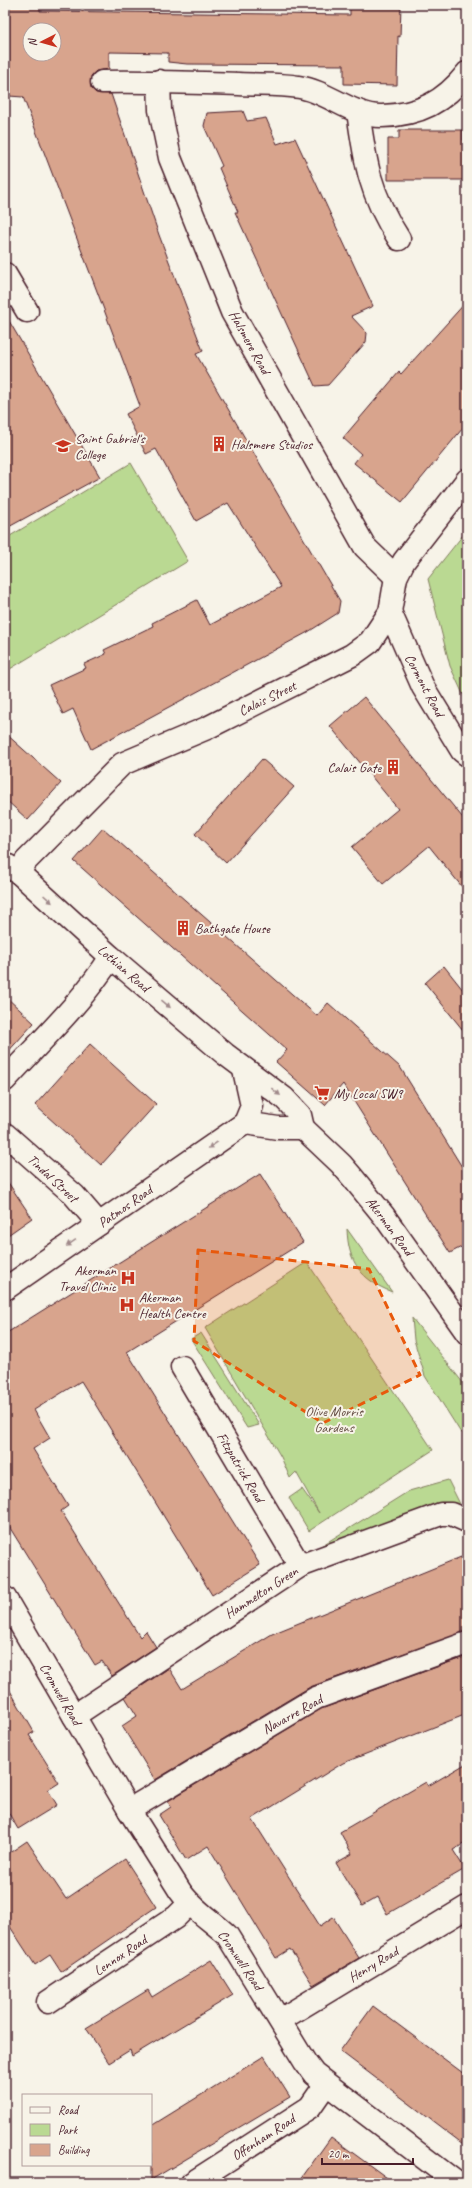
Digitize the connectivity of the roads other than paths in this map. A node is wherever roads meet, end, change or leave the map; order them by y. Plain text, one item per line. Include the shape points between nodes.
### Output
1 (467, 73) edge
2 (159, 81) junction
3 (102, 82) dead end
4 (358, 111) junction
5 (399, 239) dead end
6 (5, 274) edge
7 (27, 311) dead end
8 (467, 480) edge
9 (396, 577) junction
10 (390, 612) junction
11 (467, 755) edge
12 (12, 869) edge
13 (111, 957) junction
14 (244, 1070) junction
15 (5, 1080) edge
16 (245, 1123) junction
17 (303, 1128) junction
18 (5, 1134) edge
19 (98, 1224) junction
20 (5, 1289) edge
21 (467, 1333) edge
22 (182, 1367) dead end
23 (467, 1521) edge
24 (300, 1566) junction
25 (5, 1598) edge
26 (467, 1643) edge
27 (74, 1716) junction
28 (129, 1810) junction
29 (189, 1904) junction
30 (467, 1907) edge
31 (48, 2002) dead end
32 (280, 2020) junction
33 (326, 2084) junction
34 (192, 2183) edge
35 (457, 2183) edge

1 - 4 street via 454,90 434,104 403,114 380,116
2 - 3 street
2 - 4 street via 300,87
2 - 9 street, Halsmere Road via 160,110 170,158 232,312 365,547
4 - 5 street via 368,172 386,219
6 - 7 street
8 - 9 street, Calais Street via 404,561
9 - 10 street, Calais Street
10 - 11 street, Cormont Road via 423,687 462,751
10 - 12 street, Calais Street via 370,642 352,655 206,728 122,764 26,861
12 -> 13 street, Lothian Road
13 -> 14 street, Lothian Road
13 - 15 street via 65,1016
14 - 16 street via 252,1106
14 -> 17 street, Lothian Road via 258,1077 284,1098 300,1115
16 - 17 street via 278,1128
16 -> 19 street, Patmos Road
17 - 21 street, Akerman Road via 341,1164 384,1216
18 - 19 street, Tindal Street via 74,1195
19 -> 20 street, Patmos Road
22 - 24 street, Fitzpatrick Road
23 - 24 street, Hammelton Green via 451,1514 441,1514
24 - 27 street, Hammelton Green
25 - 27 street, Cromwell Road
26 - 28 street, Navarre Road via 316,1698
27 - 28 street, Cromwell Road
28 - 29 street, Cromwell Road
29 - 31 street, Lennox Road via 176,1917
29 - 32 street, Cromwell Road via 227,1935
30 - 32 street, Henry Road
32 - 33 street, Cromwell Road via 305,2062
33 - 34 street, Offenham Road via 310,2107
33 - 35 street, Cromwell Road

